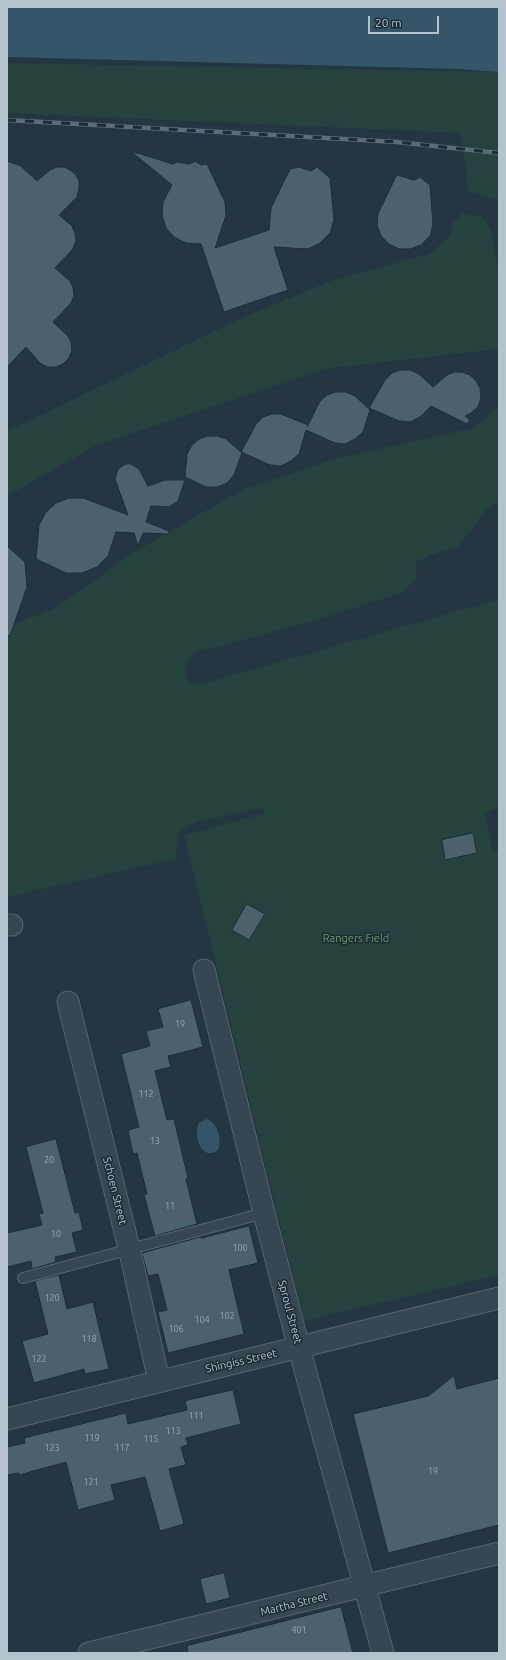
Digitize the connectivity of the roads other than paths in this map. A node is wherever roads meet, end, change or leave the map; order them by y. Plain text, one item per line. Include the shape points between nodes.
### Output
1 (204, 970) dead end
2 (68, 1002) dead end
3 (264, 1213) junction
4 (129, 1248) junction
5 (23, 1278) dead end
6 (499, 1298) edge
7 (299, 1348) junction
8 (159, 1381) junction
9 (7, 1419) edge
10 (499, 1553) edge
11 (365, 1587) junction
12 (89, 1653) edge
13 (383, 1653) edge

1 - 3 street, Sproul Street
2 - 4 street, Schoen Street
3 - 4 lane
3 - 7 street, Sproul Street
4 - 5 lane
4 - 8 street, Schoen Street
6 - 7 street, Shingiss Street
7 - 8 street, Shingiss Street
7 - 11 street, Sproul Street
8 - 9 street, Shingiss Street
10 - 11 street, Martha Street
11 - 12 street, Martha Street
11 - 13 street, Sproul Street

